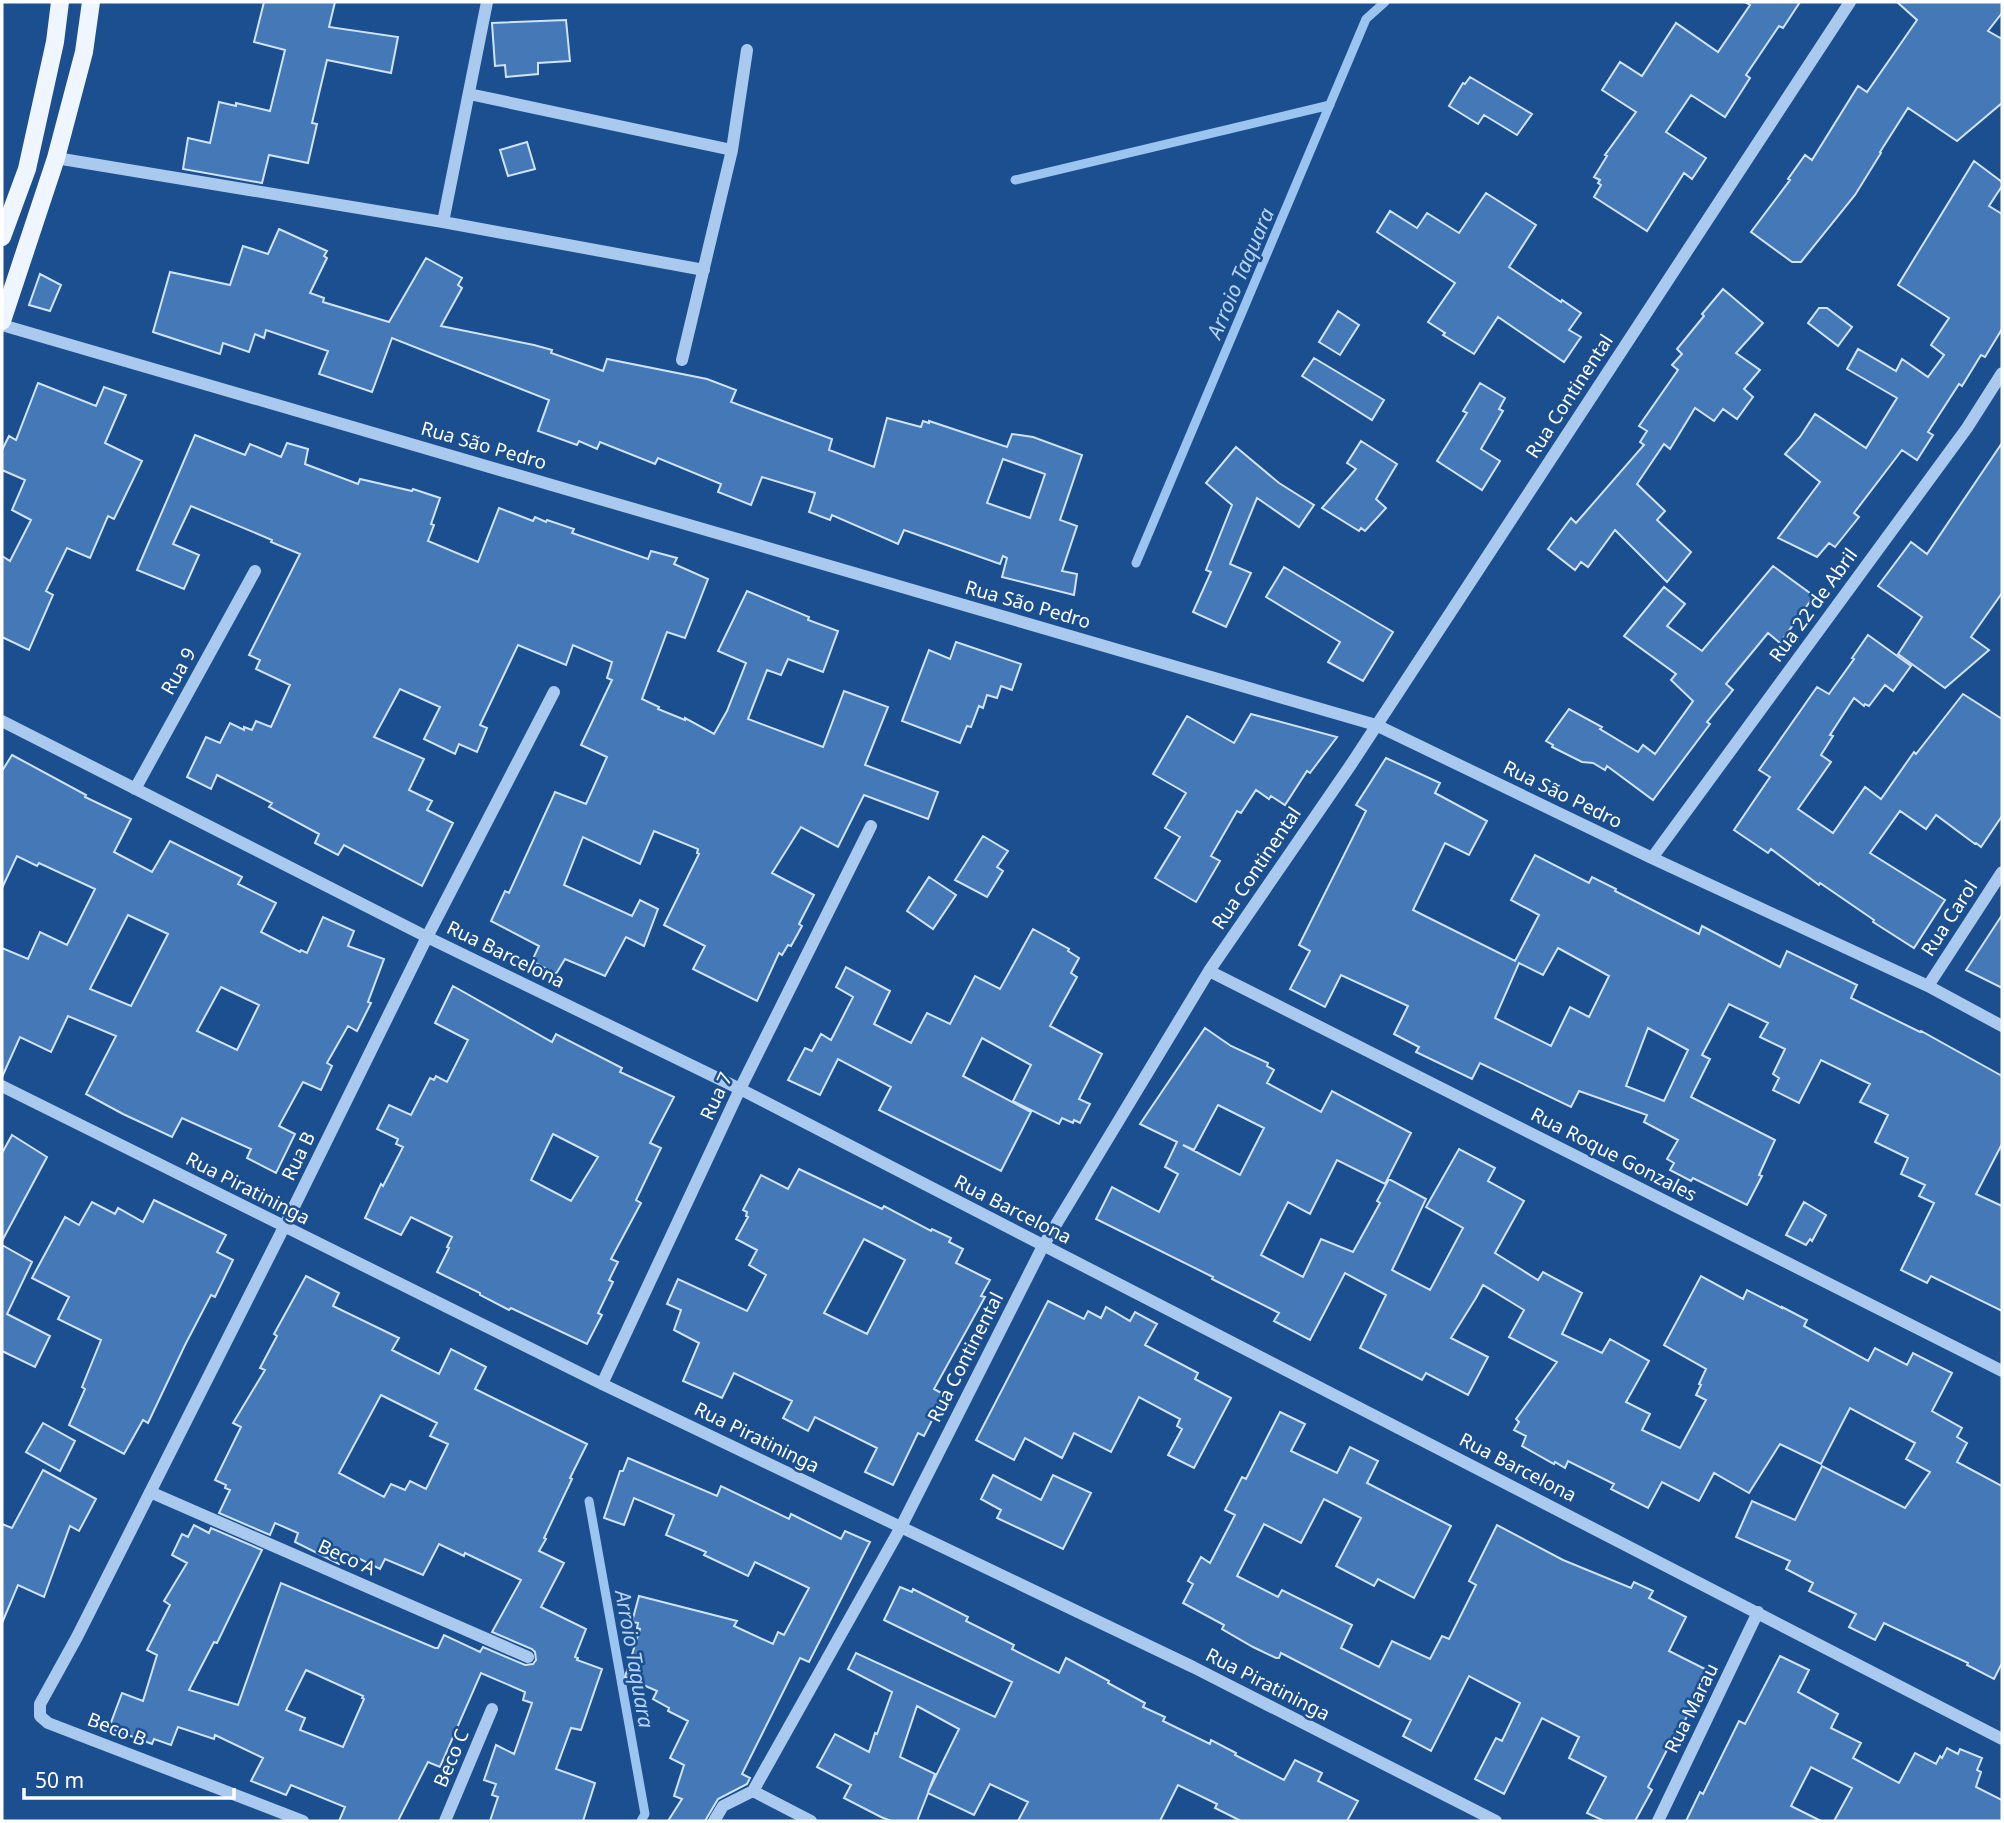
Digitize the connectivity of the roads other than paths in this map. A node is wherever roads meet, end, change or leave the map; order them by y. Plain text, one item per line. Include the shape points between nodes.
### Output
1 (60, 2) edge
2 (91, 2) edge
3 (487, 2) edge
4 (1850, 2) edge
5 (747, 50) dead end
6 (469, 94) junction
7 (732, 150) junction
8 (55, 158) junction
9 (443, 222) junction
10 (2, 237) edge
11 (704, 270) junction
12 (2, 323) edge
13 (682, 360) dead end
14 (2002, 373) edge
15 (255, 571) dead end
16 (554, 692) dead end
17 (2, 721) edge
18 (1376, 726) junction
19 (135, 789) junction
20 (872, 827) dead end
21 (1652, 858) junction
22 (2002, 872) edge
23 (427, 937) junction
24 (1209, 971) junction
25 (1928, 986) junction
26 (2002, 1027) edge
27 (2, 1086) edge
28 (740, 1089) junction
29 (284, 1227) junction
30 (1043, 1246) junction
31 (2002, 1371) edge
32 (602, 1384) junction
33 (150, 1493) junction
34 (901, 1527) junction
35 (1758, 1612) junction
36 (77, 1637) joint
37 (528, 1657) dead end
38 (492, 1709) dead end
39 (2002, 1739) edge
40 (753, 1791) junction
41 (303, 1821) edge
42 (445, 1821) edge
43 (715, 1821) edge
44 (811, 1821) edge
45 (1496, 1821) edge
46 (1658, 1821) edge

1 - 10 main road via 27,169
2 - 8 main road via 85,52
3 - 6 street
4 - 18 street, Rua Continental
5 - 7 street
6 - 7 street
6 - 9 street
7 - 11 street
8 - 9 street
8 - 12 main road
9 - 11 street
11 - 13 street
12 - 18 street, Rua São Pedro
14 - 21 street, Rua 22 de Abril via 1967,428
15 - 19 street, Rua 9
16 - 23 street, Rua B
17 - 19 street, Rua Barcelona
18 - 21 street, Rua São Pedro
18 - 24 street, Rua Continental
19 - 23 street, Rua Barcelona
20 - 28 street, Rua 7
21 - 25 street, Rua São Pedro
22 - 25 street, Rua Carol
23 - 28 street, Rua Barcelona
23 - 29 street, Rua B
24 - 30 street, Rua Continental
24 - 31 street, Rua Roque Gonzales
25 - 26 street, Rua São Pedro
27 - 29 street, Rua Piratininga
28 - 30 street, Rua Barcelona
28 - 32 street, Rua 7
29 - 32 street, Rua Piratininga
29 - 33 street, Rua B
30 - 34 street, Rua Continental
30 - 35 street, Rua Barcelona
32 - 34 street, Rua Piratininga
33 - 36 street, Rua B
33 - 37 street, Beco A
34 - 40 street, Rua Continental
34 - 45 street, Rua Piratininga via 1193,1667
35 - 39 street, Rua Barcelona
35 - 46 street, Rua Marau
36 - 41 street, Beco B via 40,1704 40,1716 48,1723
38 - 42 street, Beco C
40 - 43 street via 723,1806
40 - 44 street

